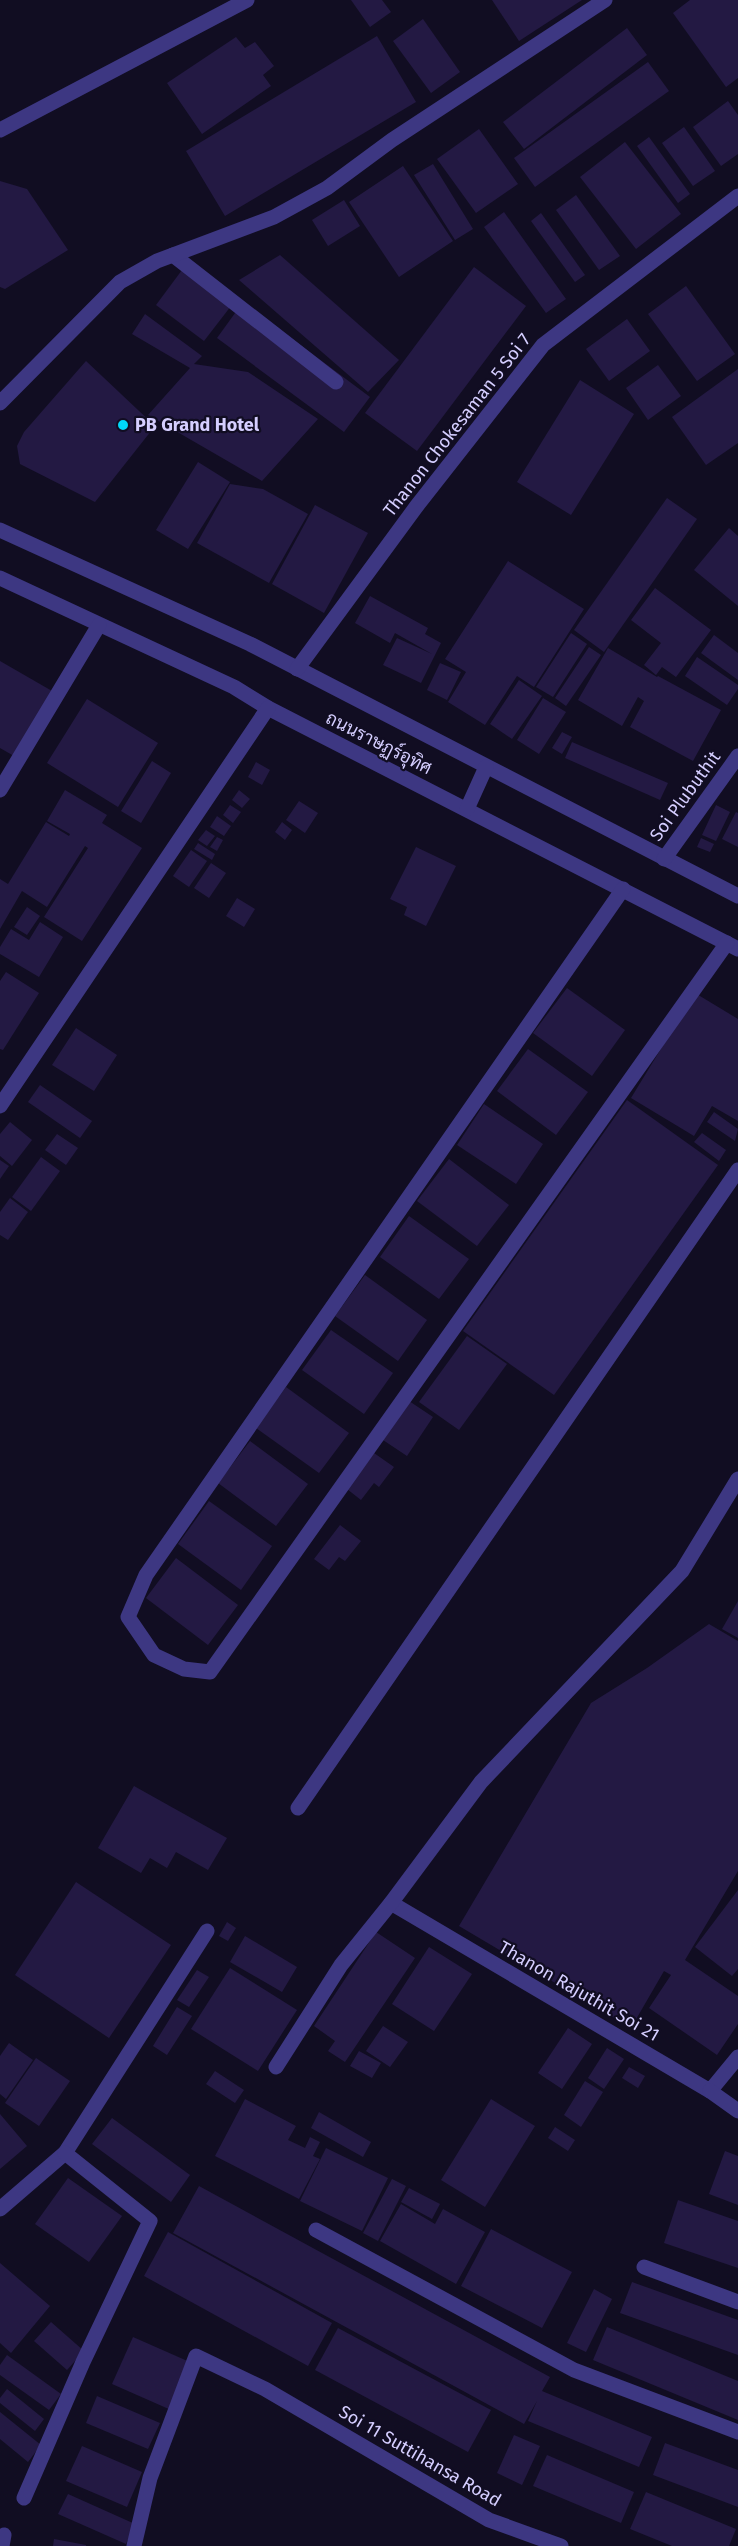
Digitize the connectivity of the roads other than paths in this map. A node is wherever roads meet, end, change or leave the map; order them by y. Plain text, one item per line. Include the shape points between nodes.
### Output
1 (247, 0) edge
2 (605, 0) edge
3 (0, 130) edge
4 (738, 196) edge
5 (173, 255) junction
6 (336, 382) dead end
7 (0, 403) edge
8 (0, 530) edge
9 (0, 578) edge
10 (99, 625) junction
11 (297, 669) junction
12 (268, 708) junction
13 (738, 756) edge
14 (486, 767) junction
15 (0, 790) edge
16 (467, 809) junction
17 (664, 859) junction
18 (623, 889) junction
19 (738, 896) edge
20 (732, 946) edge
21 (0, 1106) edge
22 (738, 1170) edge
23 (738, 1479) edge
24 (298, 1808) dead end
25 (391, 1903) junction
26 (207, 1931) dead end
27 (738, 2057) edge
28 (276, 2067) dead end
29 (710, 2091) junction
30 (738, 2111) edge
31 (64, 2153) junction
32 (0, 2208) edge
33 (316, 2230) dead end
34 (644, 2267) dead end
35 (738, 2302) edge
36 (738, 2432) edge
37 (24, 2498) dead end
38 (134, 2546) edge
39 (561, 2546) edge

1 - 3 street
2 - 5 street via 392,140 327,188 274,217
4 - 11 street, Thanon Chokesaman 5 Soi 7 via 543,345 416,507
5 - 6 street
5 - 7 street via 120,282
8 - 11 street, ถนนราษฏร์อุทิศ
9 - 10 street, ถนนราษฏร์อุทิศ
10 - 12 street, ถนนราษฏร์อุทิศ via 234,687
10 - 15 street
11 - 14 street, ถนนราษฏร์อุทิศ
12 - 16 street, ถนนราษฏร์อุทิศ
12 - 21 street
13 - 17 street, Soi Plubuthit
14 - 16 street
14 - 17 street, ถนนราษฏร์อุทิศ
16 - 18 street, ถนนราษฏร์อุทิศ
17 - 19 street, ถนนราษฏร์อุทิศ
18 - 20 street, ถนนราษฏร์อุทิศ
18 - 20 street via 146,1575 128,1617 154,1655 184,1669 210,1672
22 - 24 street
23 - 25 street via 682,1571 481,1782
25 - 28 street via 341,1965
25 - 29 street, Thanon Rajuthit Soi 21
26 - 31 street
27 - 29 street
29 - 30 street, Thanon Rajuthit Soi 21
31 - 32 street
31 - 37 street via 150,2221
33 - 36 street via 574,2370
34 - 35 street
38 - 39 street, Soi 11 Suttihansa Road via 150,2478 196,2356 266,2389 489,2520

